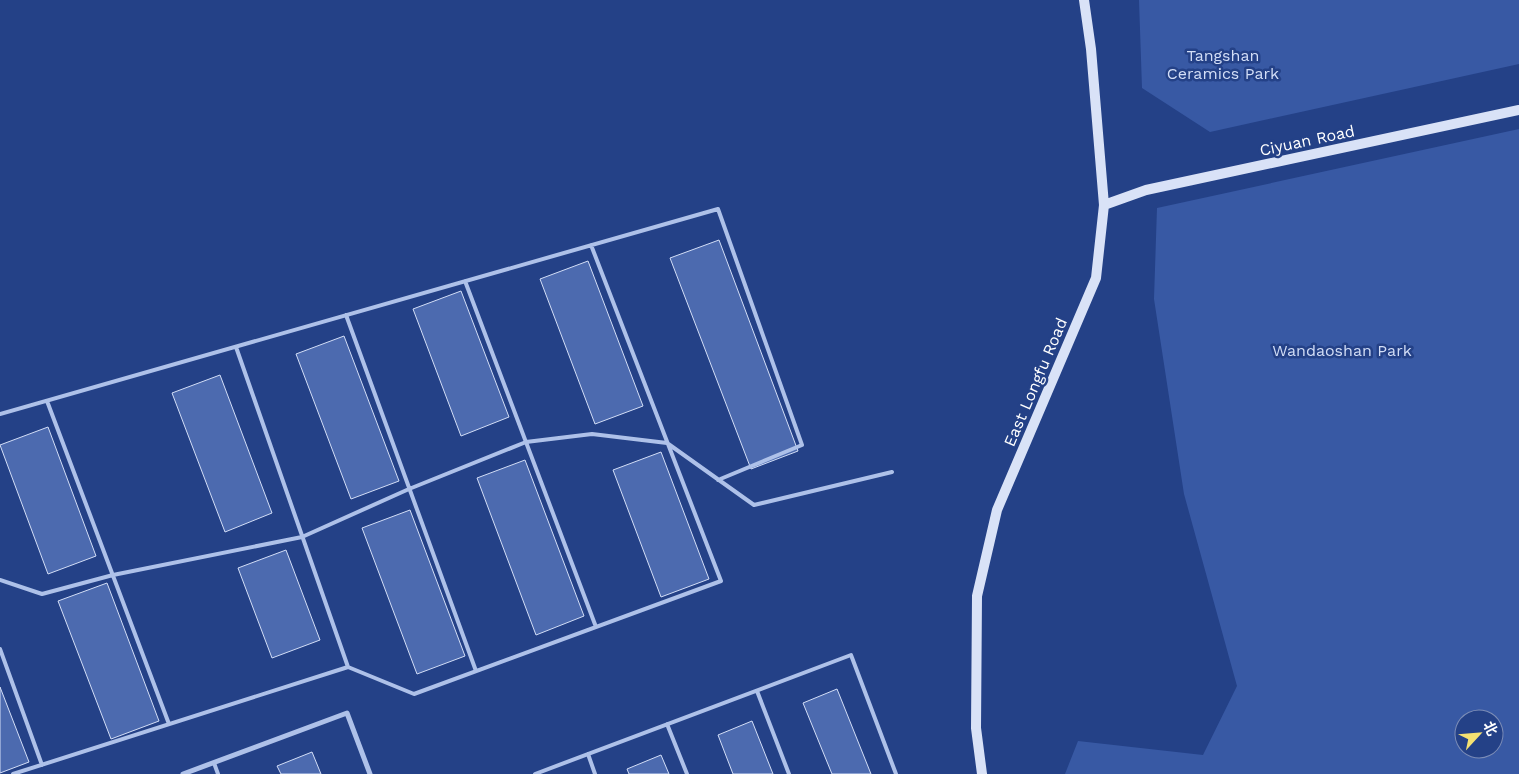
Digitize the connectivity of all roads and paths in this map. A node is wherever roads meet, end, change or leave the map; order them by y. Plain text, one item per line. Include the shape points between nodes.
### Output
1 (1084, 0) edge
2 (1519, 110) edge
3 (1104, 205) junction
4 (591, 245) junction
5 (465, 281) junction
6 (346, 315) junction
7 (236, 347) junction
8 (47, 401) junction
9 (0, 414) edge
10 (526, 442) junction
11 (668, 443) junction
12 (892, 472) dead end
13 (718, 480) junction
14 (409, 489) junction
15 (302, 537) junction
16 (113, 575) junction
17 (0, 580) edge
18 (596, 627) junction
19 (0, 648) edge
20 (348, 667) junction
21 (476, 672) junction
22 (757, 690) junction
23 (169, 724) junction
24 (667, 724) junction
25 (588, 754) junction
26 (214, 762) junction
27 (42, 764) junction
28 (13, 774) edge
29 (183, 774) edge
30 (218, 774) edge
31 (370, 774) edge
32 (535, 774) edge
33 (595, 774) edge
34 (687, 774) edge
35 (789, 774) edge
36 (896, 774) edge
37 (982, 774) edge

1 - 3 main road, East Longfu Road
2 - 3 main road, Ciyuan Road via 1146,190
3 - 37 main road, East Longfu Road via 1096,278 997,510 977,596 976,728
4 - 5 lane
4 - 11 lane
4 - 13 lane via 718,208 802,445
5 - 6 lane
5 - 10 lane
6 - 7 lane
6 - 14 lane
7 - 8 lane
7 - 15 lane
8 - 9 lane
8 - 16 lane
10 - 11 lane via 592,434
10 - 14 lane
10 - 18 lane
11 - 13 lane
11 - 18 lane via 721,581
12 - 13 lane via 754,505
14 - 15 lane
14 - 21 lane
15 - 16 lane
15 - 20 lane
16 - 17 lane via 42,594
16 - 23 lane
18 - 21 lane
19 - 27 lane
20 - 21 lane via 414,694
20 - 23 lane
22 - 24 lane
22 - 35 lane
22 - 36 lane via 851,655
23 - 27 lane
24 - 25 lane
24 - 34 lane
25 - 32 lane
25 - 33 lane
26 - 29 street
26 - 30 lane
26 - 31 street via 347,713
27 - 28 lane

